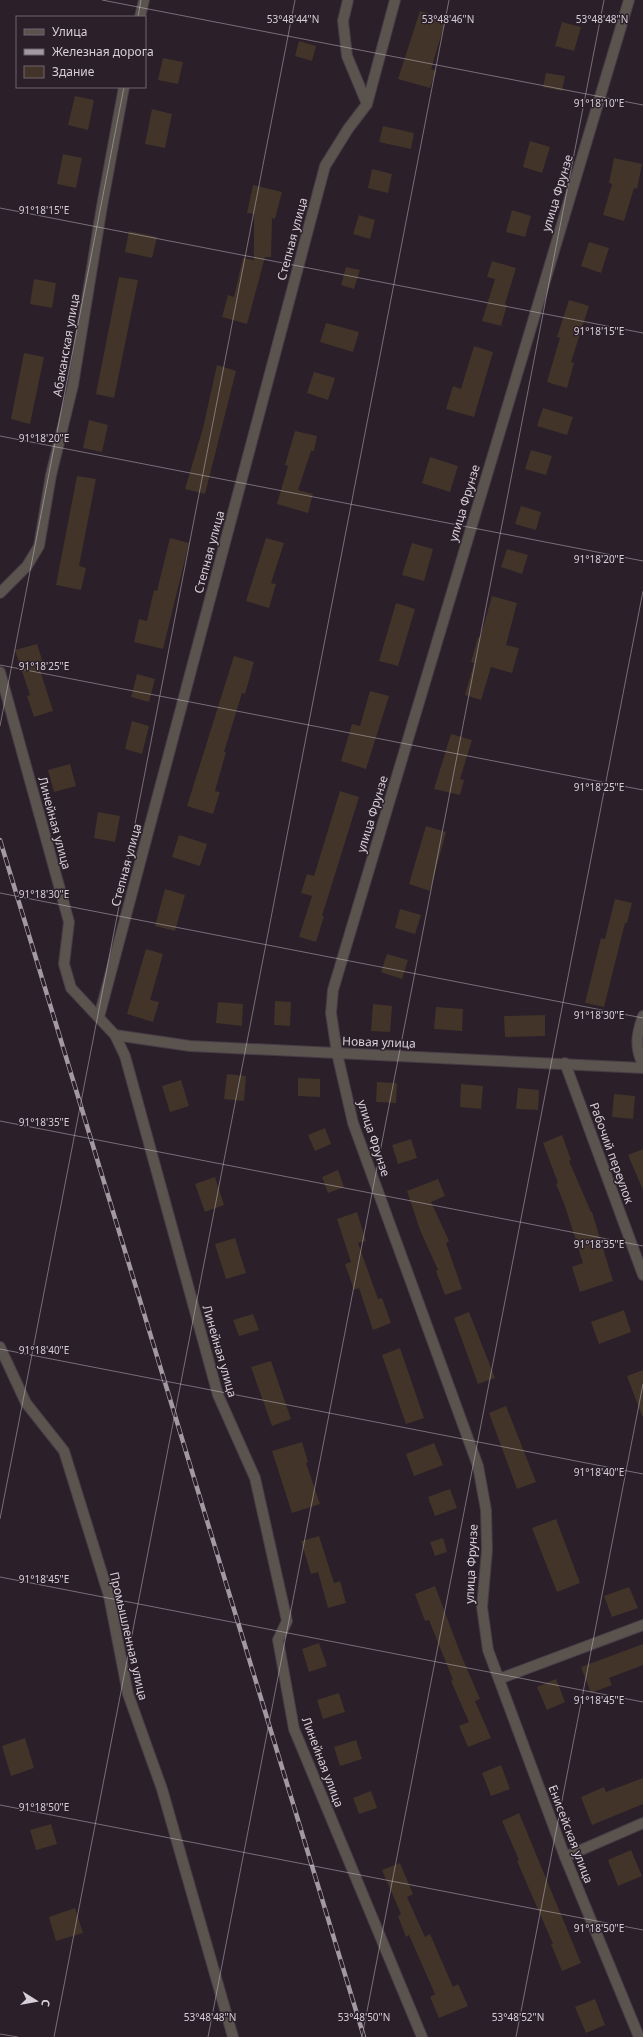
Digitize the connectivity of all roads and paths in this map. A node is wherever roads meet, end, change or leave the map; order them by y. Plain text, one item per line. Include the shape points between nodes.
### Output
1 (144, 0) edge
2 (348, 0) edge
3 (395, 0) edge
4 (629, 0) edge
5 (140, 16) edge
6 (124, 88) edge
7 (367, 104) junction
8 (0, 593) edge
9 (0, 672) edge
10 (643, 1016) edge
11 (99, 1017) junction
12 (115, 1035) junction
13 (337, 1054) junction
14 (565, 1063) junction
15 (643, 1064) edge
16 (643, 1068) edge
17 (643, 1275) edge
18 (0, 1347) edge
19 (643, 1625) edge
20 (485, 1637) joint
21 (499, 1679) junction
22 (643, 1823) edge
23 (565, 1857) junction
24 (233, 2037) edge
25 (422, 2037) edge
26 (640, 2037) edge

1 - 5 street
2 - 7 street via 343,21 347,56
3 - 7 street, Степная улица
4 - 13 street, улица Фрунзе via 333,990 331,1013
6 - 8 street, Абаканская улица via 73,385 51,476 39,546 27,566
7 - 11 street, Степная улица via 325,166
9 - 11 street, Линейная улица via 69,922 64,964 71,988
10 - 15 street via 636,1036 638,1055
11 - 12 street, Линейная улица
12 - 13 street, Новая улица via 190,1046
12 - 25 street, Линейная улица via 125,1056 218,1396 255,1478 287,1621 278,1640 294,1729
13 - 14 street, Новая улица
13 - 20 street, улица Фрунзе via 353,1123 478,1466 486,1510 487,1550 482,1608
14 - 16 street, Новая улица
14 - 17 street, Рабочий переулок
18 - 24 street, Промышленная улица via 26,1403 64,1451 109,1596 128,1694 162,1788
19 - 21 street
20 - 21 street, Енисейская улица
21 - 23 street, Енисейская улица
22 - 23 street
23 - 26 street, Енисейская улица

